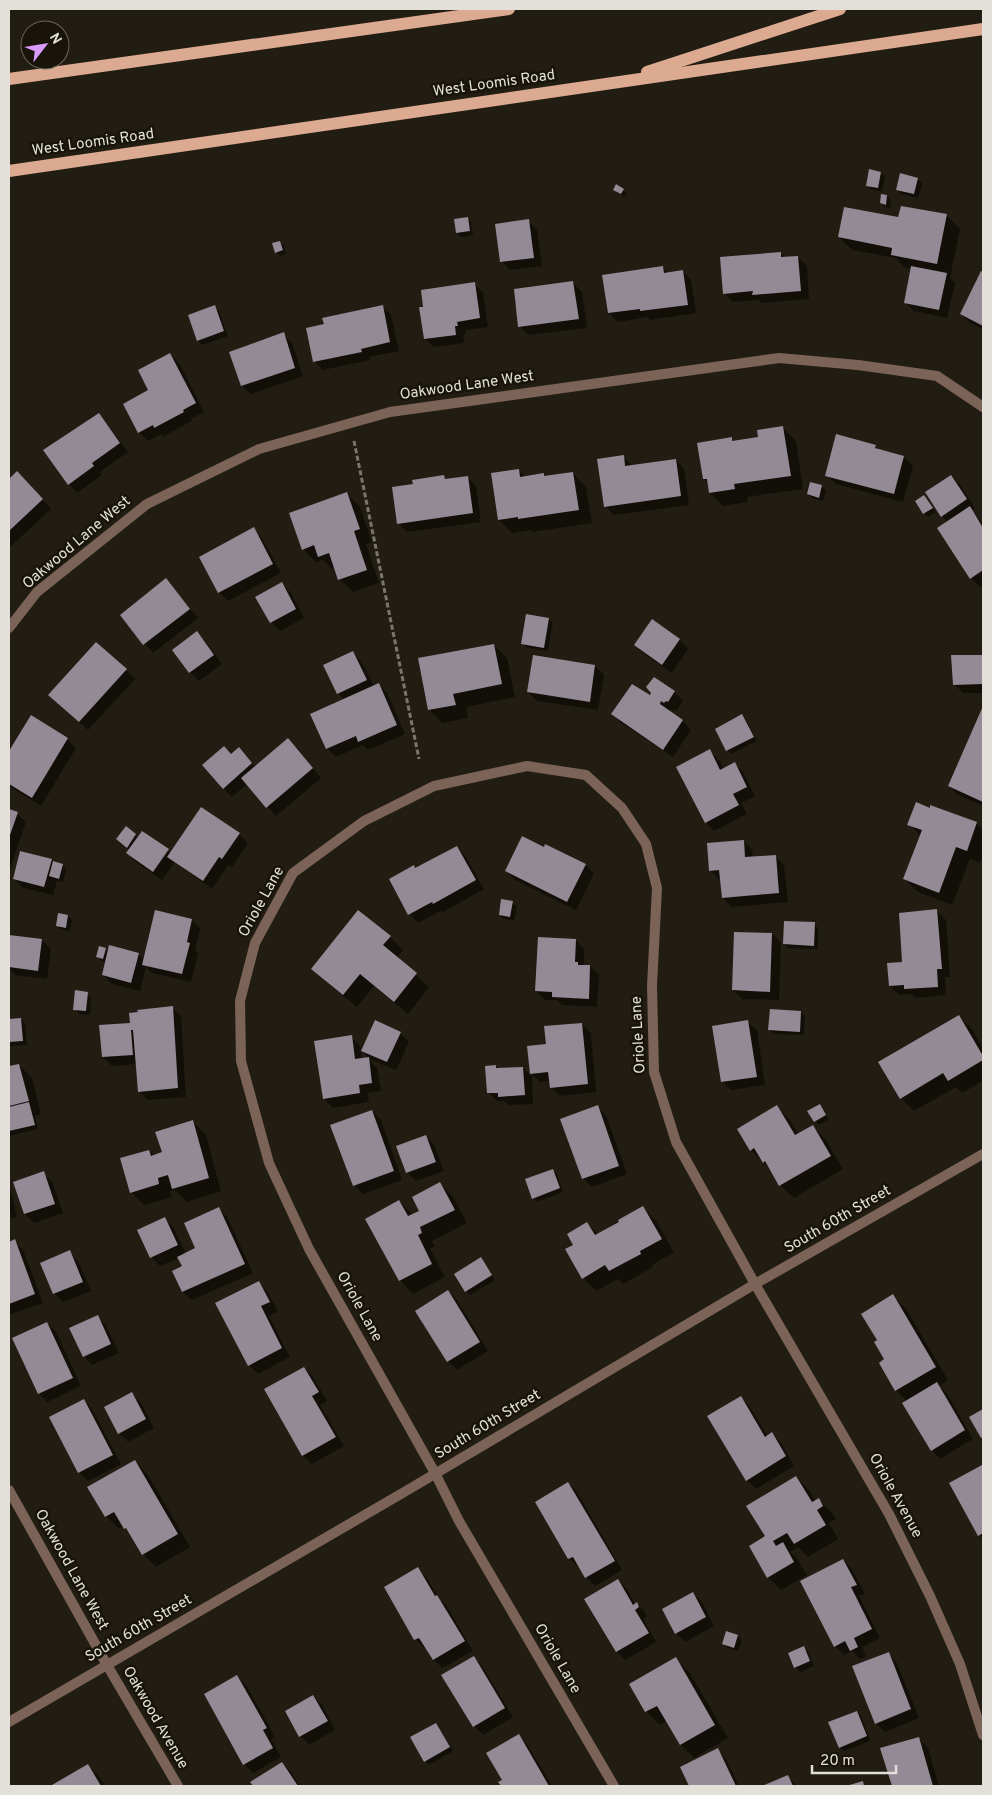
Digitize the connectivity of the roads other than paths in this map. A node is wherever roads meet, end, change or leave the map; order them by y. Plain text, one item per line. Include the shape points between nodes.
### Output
1 (509, 9) edge
2 (840, 9) edge
3 (983, 29) edge
4 (9, 79) edge
5 (613, 83) junction
6 (9, 171) edge
7 (983, 407) edge
8 (9, 628) edge
9 (983, 1154) edge
10 (754, 1284) junction
11 (435, 1473) junction
12 (9, 1490) edge
13 (107, 1665) junction
14 (9, 1722) edge
15 (983, 1735) edge
16 (178, 1786) edge
17 (614, 1786) edge

1 - 4 main road
2 - 5 main road
3 - 5 main road, West Loomis Road
5 - 6 main road, West Loomis Road
7 - 8 street, Oakwood Lane West via 937,376 779,358 390,412 259,449 147,504 37,592
9 - 10 street, South 60th Street
10 - 11 street, South 60th Street
10 - 11 street, Oriole Lane via 676,1142 654,1072 652,986 657,888 646,844 622,808 586,775 527,766 434,786 364,821 293,873 255,942 240,1001 241,1061 269,1164 309,1249
10 - 15 street, Oriole Avenue via 893,1522 960,1664
11 - 13 street, South 60th Street
11 - 17 street, Oriole Lane via 459,1521
12 - 13 street, Oakwood Lane West
13 - 14 street, South 60th Street
13 - 16 street, Oakwood Avenue

